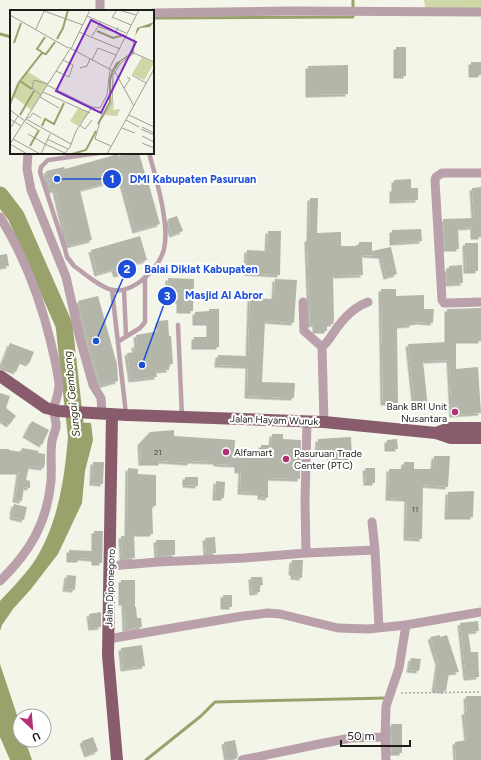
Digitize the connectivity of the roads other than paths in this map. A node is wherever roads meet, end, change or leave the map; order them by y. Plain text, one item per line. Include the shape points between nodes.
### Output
1 (481, 12) edge
2 (154, 13) edge
3 (28, 154) edge
4 (92, 154) edge
5 (149, 154) edge
6 (481, 173) edge
7 (0, 217) edge
8 (145, 277) junction
9 (112, 290) junction
10 (124, 290) junction
11 (303, 302) dead end
12 (368, 302) dead end
13 (481, 302) edge
14 (178, 325) dead end
15 (126, 336) junction
16 (119, 340) junction
17 (322, 347) junction
18 (0, 376) edge
19 (56, 411) junction
20 (104, 414) junction
21 (127, 415) junction
22 (182, 417) junction
23 (307, 421) junction
24 (324, 422) junction
25 (481, 428) edge
26 (436, 433) junction
27 (481, 438) edge
28 (372, 522) dead end
29 (375, 550) junction
30 (306, 553) junction
31 (110, 566) junction
32 (0, 581) edge
33 (481, 612) edge
34 (406, 625) junction
35 (379, 628) junction
36 (108, 639) junction
37 (385, 737) junction
38 (117, 760) edge
39 (242, 760) edge
40 (386, 760) edge

1 - 2 street via 291,10
3 - 20 street via 27,169 31,190 66,277 80,340 94,387 101,398
4 - 9 lane via 48,160 40,172 70,263
5 - 8 lane via 163,207 165,242 164,250 156,264
6 - 13 street via 442,173 435,180 442,300 444,303
7 - 19 street via 14,239 43,309 59,386
8 - 10 lane
8 - 15 lane via 145,322
9 - 10 lane
9 - 16 lane
10 - 15 lane
11 - 17 street via 304,331
12 - 17 street via 352,311
14 - 22 lane
15 - 16 lane
16 - 21 lane
17 - 24 street
18 - 19 main road
19 - 20 main road, Jalan Hayam Wuruk
19 - 32 street via 48,505 29,547
20 - 21 main road, Jalan Hayam Wuruk
20 - 31 main road, Jalan Diponegoro
21 - 22 main road, Jalan Hayam Wuruk
22 - 23 main road, Jalan Hayam Wuruk
23 - 24 main road, Jalan Hayam Wuruk
23 - 30 street
24 - 26 main road, Jalan Hayam Wuruk
25 - 26 main road, Jalan Hayam Wuruk via 450,428
26 - 27 main road, Jalan Hayam Wuruk via 451,438
28 - 29 street
29 - 30 street
29 - 35 street
30 - 31 street
31 - 36 main road, Jalan Diponegoro
33 - 34 street
34 - 35 street
34 - 37 street via 399,668 386,706
35 - 36 street via 338,628 268,613
36 - 38 main road, Jalan Diponegoro
37 - 39 street via 351,738
37 - 40 street

